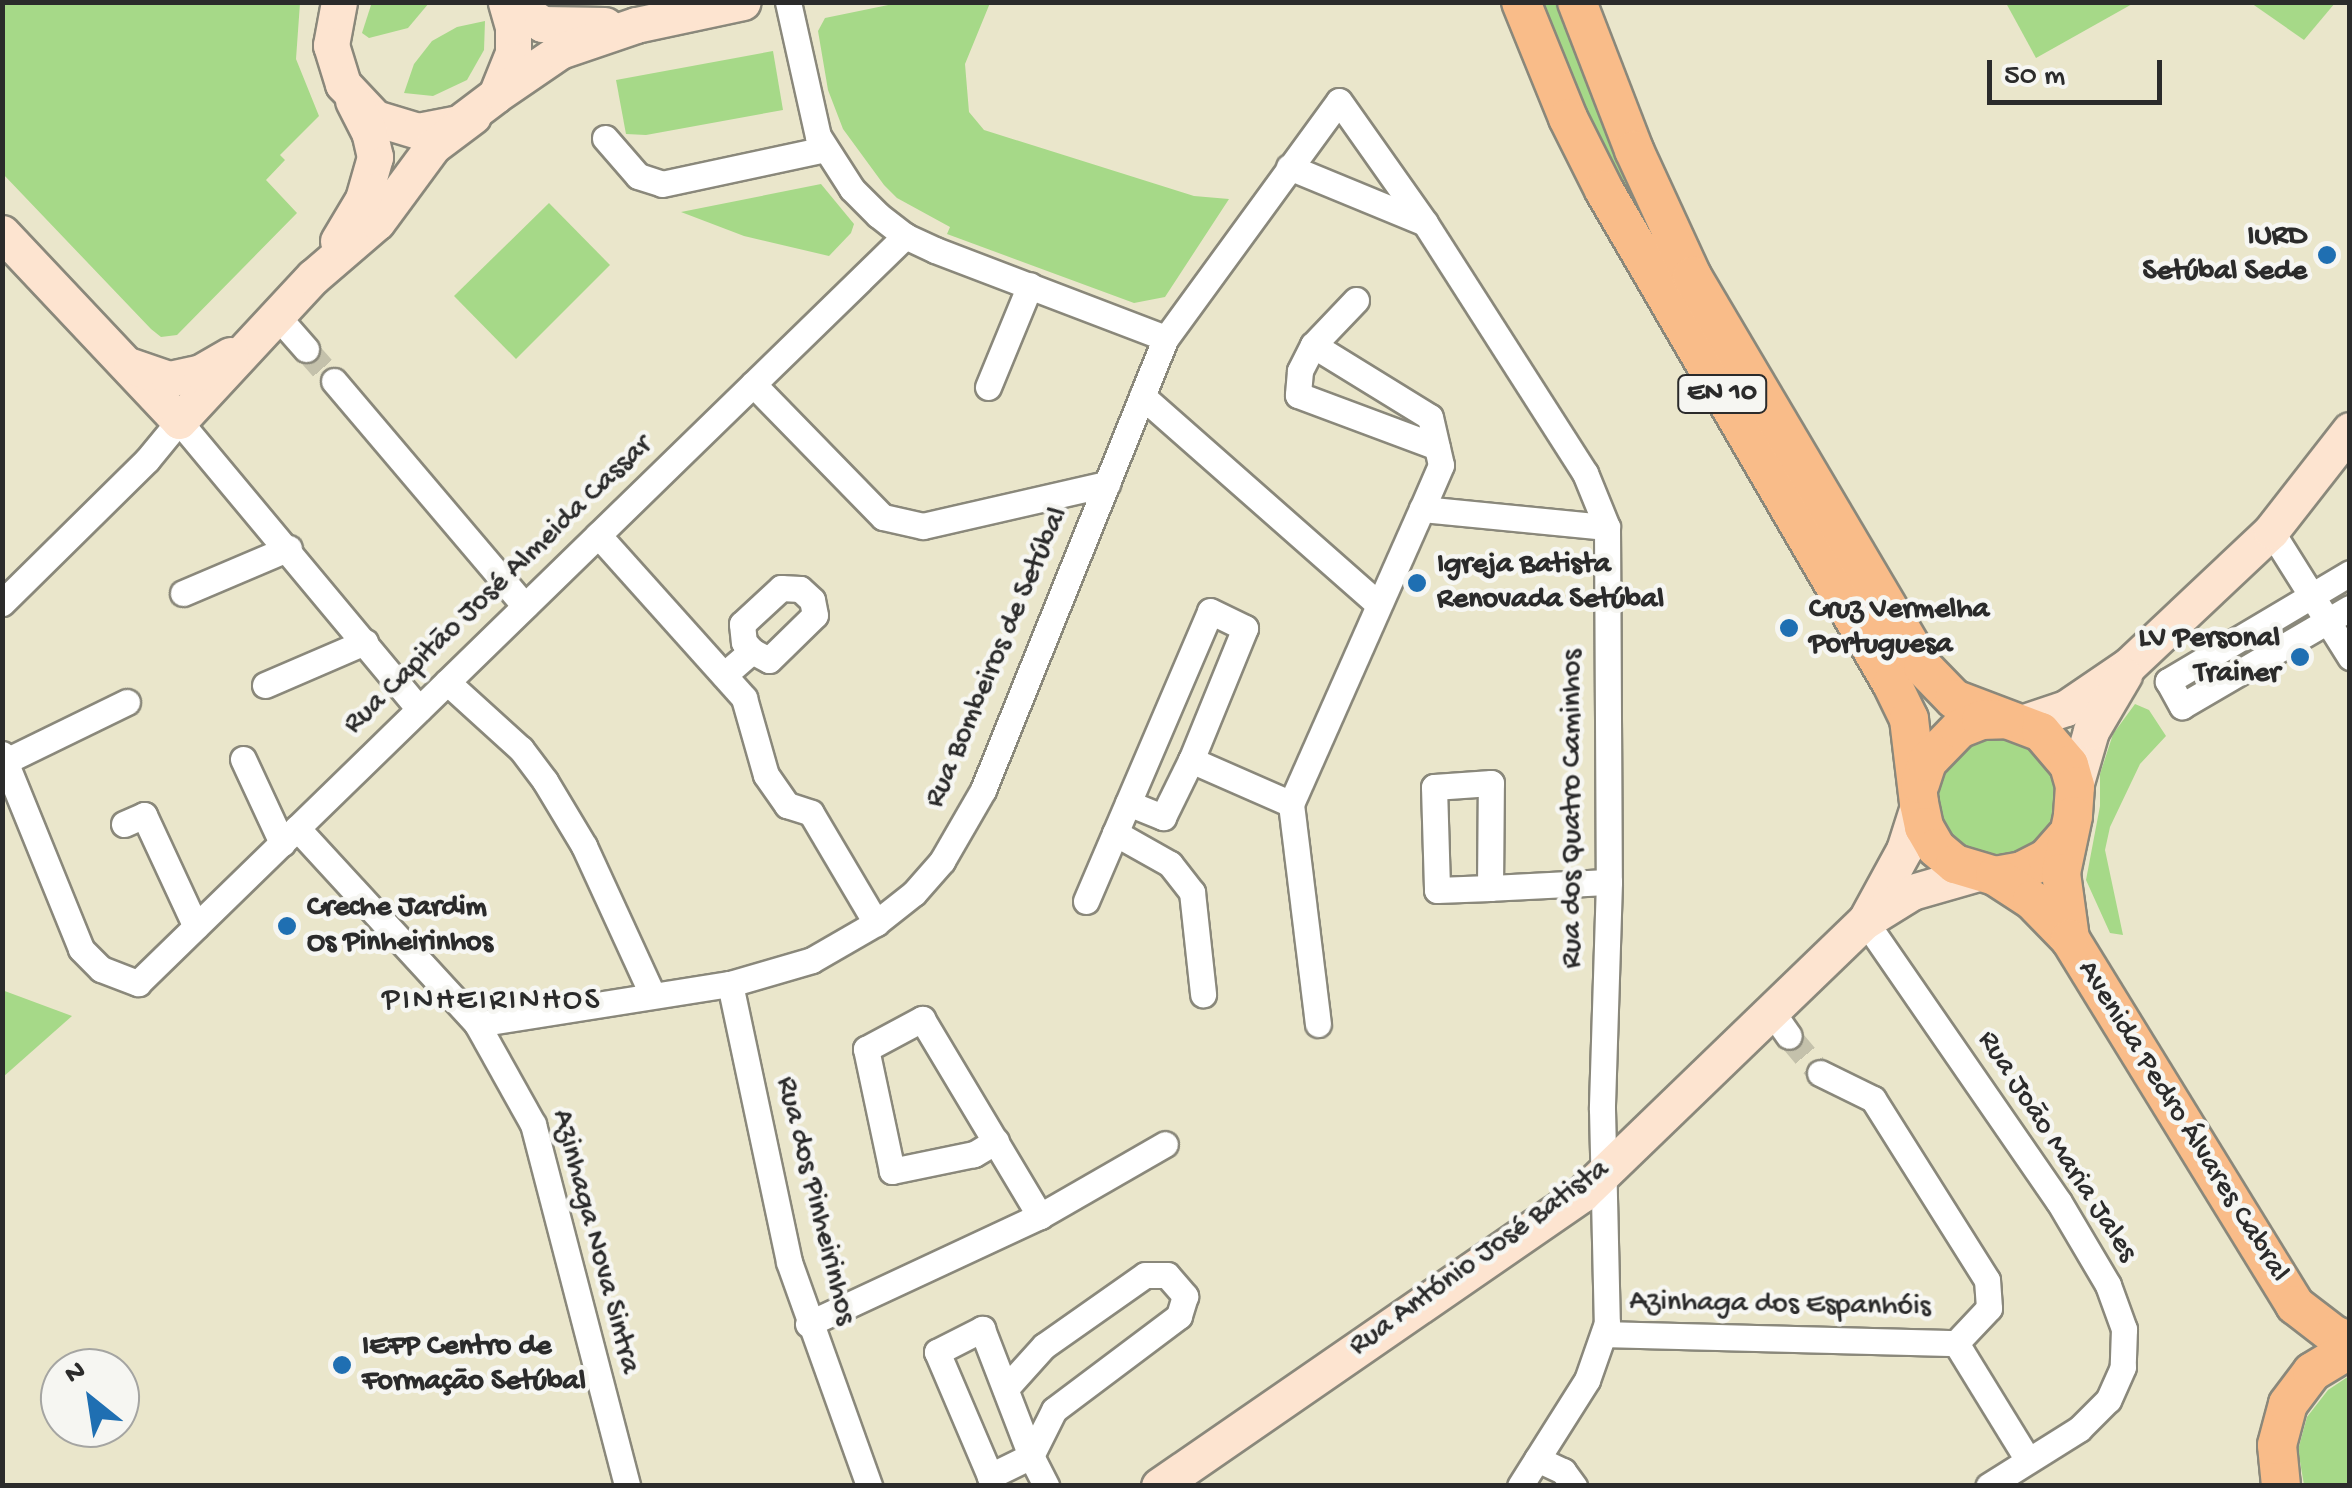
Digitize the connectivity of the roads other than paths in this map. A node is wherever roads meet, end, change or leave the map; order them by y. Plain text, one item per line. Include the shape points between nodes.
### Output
1 (340, 2) edge
2 (508, 2) edge
3 (744, 2) edge
4 (788, 2) edge
5 (1521, 2) edge
6 (1577, 2) edge
7 (636, 24) junction
8 (347, 92) junction
9 (1340, 101) joint
10 (479, 111) junction
11 (605, 138) dead end
12 (825, 149) junction
13 (1289, 167) junction
14 (1425, 223) junction
15 (2, 233) edge
16 (905, 236) junction
17 (313, 278) junction
18 (1030, 286) junction
19 (1356, 300) dead end
20 (277, 316) junction
21 (1166, 338) junction
22 (1313, 345) junction
23 (247, 346) junction
24 (306, 348) tunnel mouth
25 (130, 366) junction
26 (334, 381) tunnel mouth
27 (753, 384) junction
28 (988, 387) dead end
29 (1142, 396) junction
30 (178, 421) junction
31 (2350, 430) edge
32 (1437, 447) junction
33 (1107, 484) junction
34 (1422, 509) junction
35 (1607, 527) junction
36 (2271, 530) junction
37 (598, 536) junction
38 (289, 548) junction
39 (2350, 573) edge
40 (183, 593) dead end
41 (2313, 595) junction
42 (2, 603) edge
43 (1377, 604) junction
44 (525, 606) junction
45 (2339, 615) edge
46 (365, 642) junction
47 (752, 651) dead end
48 (2350, 657) edge
49 (2129, 665) junction
50 (724, 675) junction
51 (448, 682) junction
52 (265, 686) dead end
53 (127, 702) dead end
54 (420, 709) junction
55 (2013, 721) junction
56 (243, 759) dead end
57 (3, 760) edge
58 (1191, 760) junction
59 (2075, 786) junction
60 (1919, 794) junction
61 (1128, 803) junction
62 (1290, 804) junction
63 (124, 824) dead end
64 (1115, 833) junction
65 (289, 836) junction
66 (2065, 837) junction
67 (1986, 874) junction
68 (1609, 882) junction
69 (1490, 888) junction
70 (1086, 901) dead end
71 (1865, 921) junction
72 (876, 923) junction
73 (196, 927) junction
74 (2070, 939) junction
75 (730, 984) junction
76 (652, 994) junction
77 (1203, 994) dead end
78 (477, 1024) junction
79 (1318, 1024) dead end
80 (1820, 1073) tunnel mouth
81 (996, 1141) junction
82 (1165, 1144) dead end
83 (1603, 1175) junction
84 (1040, 1216) junction
85 (2294, 1305) junction
86 (808, 1324) junction
87 (1604, 1334) junction
88 (2350, 1341) edge
89 (1956, 1342) junction
90 (2350, 1349) edge
91 (2299, 1386) junction
92 (1006, 1388) junction
93 (1030, 1456) junction
94 (1537, 1459) junction
95 (2028, 1460) junction
96 (627, 1486) edge
97 (869, 1486) edge
98 (1046, 1486) edge
99 (1159, 1486) edge
100 (1520, 1486) edge
101 (1574, 1486) edge
102 (1988, 1486) edge
103 (2281, 1486) edge

1 - 8 street via 331,45
2 - 7 street via 550,26
2 - 10 street via 513,53 504,81
3 - 7 street
4 - 12 street via 806,100
5 - 60 main road, Avenida Pedro Álvares Cabral / EN 10 via 1604,190 1892,684 1909,719
6 - 55 main road, EN 10 via 1660,209 1745,370 1923,667 1954,699
7 - 10 street via 548,57
8 - 10 street via 376,118 405,130 436,130
8 - 17 street via 374,157 363,199
9 - 13 street, Rua Bombeiros de Setúbal
9 - 14 street, Rua dos Quatro Caminhos
10 - 17 street via 433,146 377,222
11 - 12 street via 638,176 662,184
12 - 16 street via 864,201
13 - 14 street
13 - 21 street, Rua Bombeiros de Setúbal
14 - 35 street, Rua dos Quatro Caminhos via 1585,473
15 - 25 street
16 - 18 street
16 - 27 street, Rua Capitão José Almeida Cassar
17 - 20 street
18 - 21 street
18 - 28 street
19 - 22 street
20 - 23 street
20 - 24 street
21 - 29 street, Rua Bombeiros de Setúbal
22 - 32 street via 1430,417
22 - 32 street via 1298,395
23 - 25 street via 201,372 170,379
23 - 30 street
25 - 30 street
26 - 44 street
27 - 33 street via 883,517 922,526
27 - 37 street, Rua Capitão José Almeida Cassar
29 - 33 street, Rua Bombeiros de Setúbal
29 - 43 street
30 - 38 street
30 - 42 street via 148,460
31 - 36 street
32 - 34 street via 1441,465
33 - 72 street, Rua Bombeiros de Setúbal via 983,790 942,860
34 - 35 street
34 - 43 street
35 - 68 street, Rua dos Quatro Caminhos
36 - 41 street
36 - 49 street
37 - 44 street, Rua Capitão José Almeida Cassar
37 - 50 street
38 - 40 street
38 - 46 street
39 - 41 street
41 - 45 street
41 - 45 street via 2168,681 2182,706
43 - 62 street
44 - 51 street, Rua Capitão José Almeida Cassar
45 - 48 street
46 - 52 street
46 - 54 street
47 - 50 street
49 - 55 street via 2066,708
49 - 59 street via 2091,731
50 - 72 street via 744,698 766,775 787,805 811,813
51 - 54 street, Rua Capitão José Almeida Cassar
51 - 76 street via 545,780 584,846
53 - 57 street
54 - 65 street, Rua Capitão José Almeida Cassar
55 - 59 main road via 2057,746
55 - 60 main road via 1981,720 1940,743
56 - 65 street, Azinhaga Nova Sintra
57 - 73 street, Rua Capitão José Almeida Cassar via 80,949 101,968 138,983
58 - 61 street via 1162,817
58 - 61 street via 1245,628 1210,611
58 - 62 street
59 - 66 main road, Avenida Pedro Álvares Cabral
60 - 67 main road, Avenida Pedro Álvares Cabral via 1924,827 1936,848 1955,864
60 - 71 street, Rua António José Batista via 1904,850
61 - 64 street
62 - 79 street
63 - 73 street via 144,815
64 - 70 street
64 - 77 street via 1170,864 1192,892
65 - 73 street, Rua Capitão José Almeida Cassar
65 - 78 street, Azinhaga Nova Sintra
66 - 67 main road via 2047,858 2022,871
66 - 74 main road, Avenida Pedro Álvares Cabral via 2060,872
67 - 71 street, Rua António José Batista via 1912,892
67 - 74 main road, Avenida Pedro Álvares Cabral via 2032,900
68 - 69 street
68 - 83 street, Rua dos Quatro Caminhos
69 - 69 street via 1437,890 1434,787 1491,784
71 - 83 street, Rua António José Batista via 1781,1024
71 - 95 street, Rua João Maria Jales via 2059,1202 2108,1285 2124,1330 2123,1368 2108,1400 2079,1429
72 - 75 street, Rua Bombeiros de Setúbal via 812,960
74 - 85 main road, Avenida Pedro Álvares Cabral
75 - 76 street, Rua Bombeiros de Setúbal
75 - 86 street, Rua dos Pinheirinhos
76 - 78 street, Rua Bombeiros de Setúbal
78 - 96 street, Azinhaga Nova Sintra via 534,1124
80 - 89 street, Azinhaga dos Espanhóis via 1873,1098 1987,1280 1989,1308
81 - 81 street via 922,1018 866,1049 892,1170 974,1154
81 - 84 street
82 - 84 street
83 - 87 street, Rua dos Quatro Caminhos
83 - 99 street, Rua António José Batista
84 - 86 street
85 - 88 main road, Avenida Pedro Álvares Cabral
85 - 91 main road, Avenida Pedro Álvares Cabral via 2304,1350
86 - 97 street, Rua dos Pinheirinhos
87 - 89 street, Azinhaga dos Espanhóis
87 - 94 street, Rua dos Quatro Caminhos via 1587,1380
89 - 95 street, Azinhaga dos Espanhóis
90 - 91 main road
91 - 103 main road via 2278,1434
92 - 93 street
92 - 93 street via 982,1329 937,1352 990,1476
92 - 93 street via 1044,1346 1145,1276 1168,1275 1185,1296 1180,1316 1054,1410
93 - 98 street
94 - 100 street, Rua dos Quatro Caminhos
94 - 101 street via 1563,1471
95 - 102 street, Rua João Maria Jales

